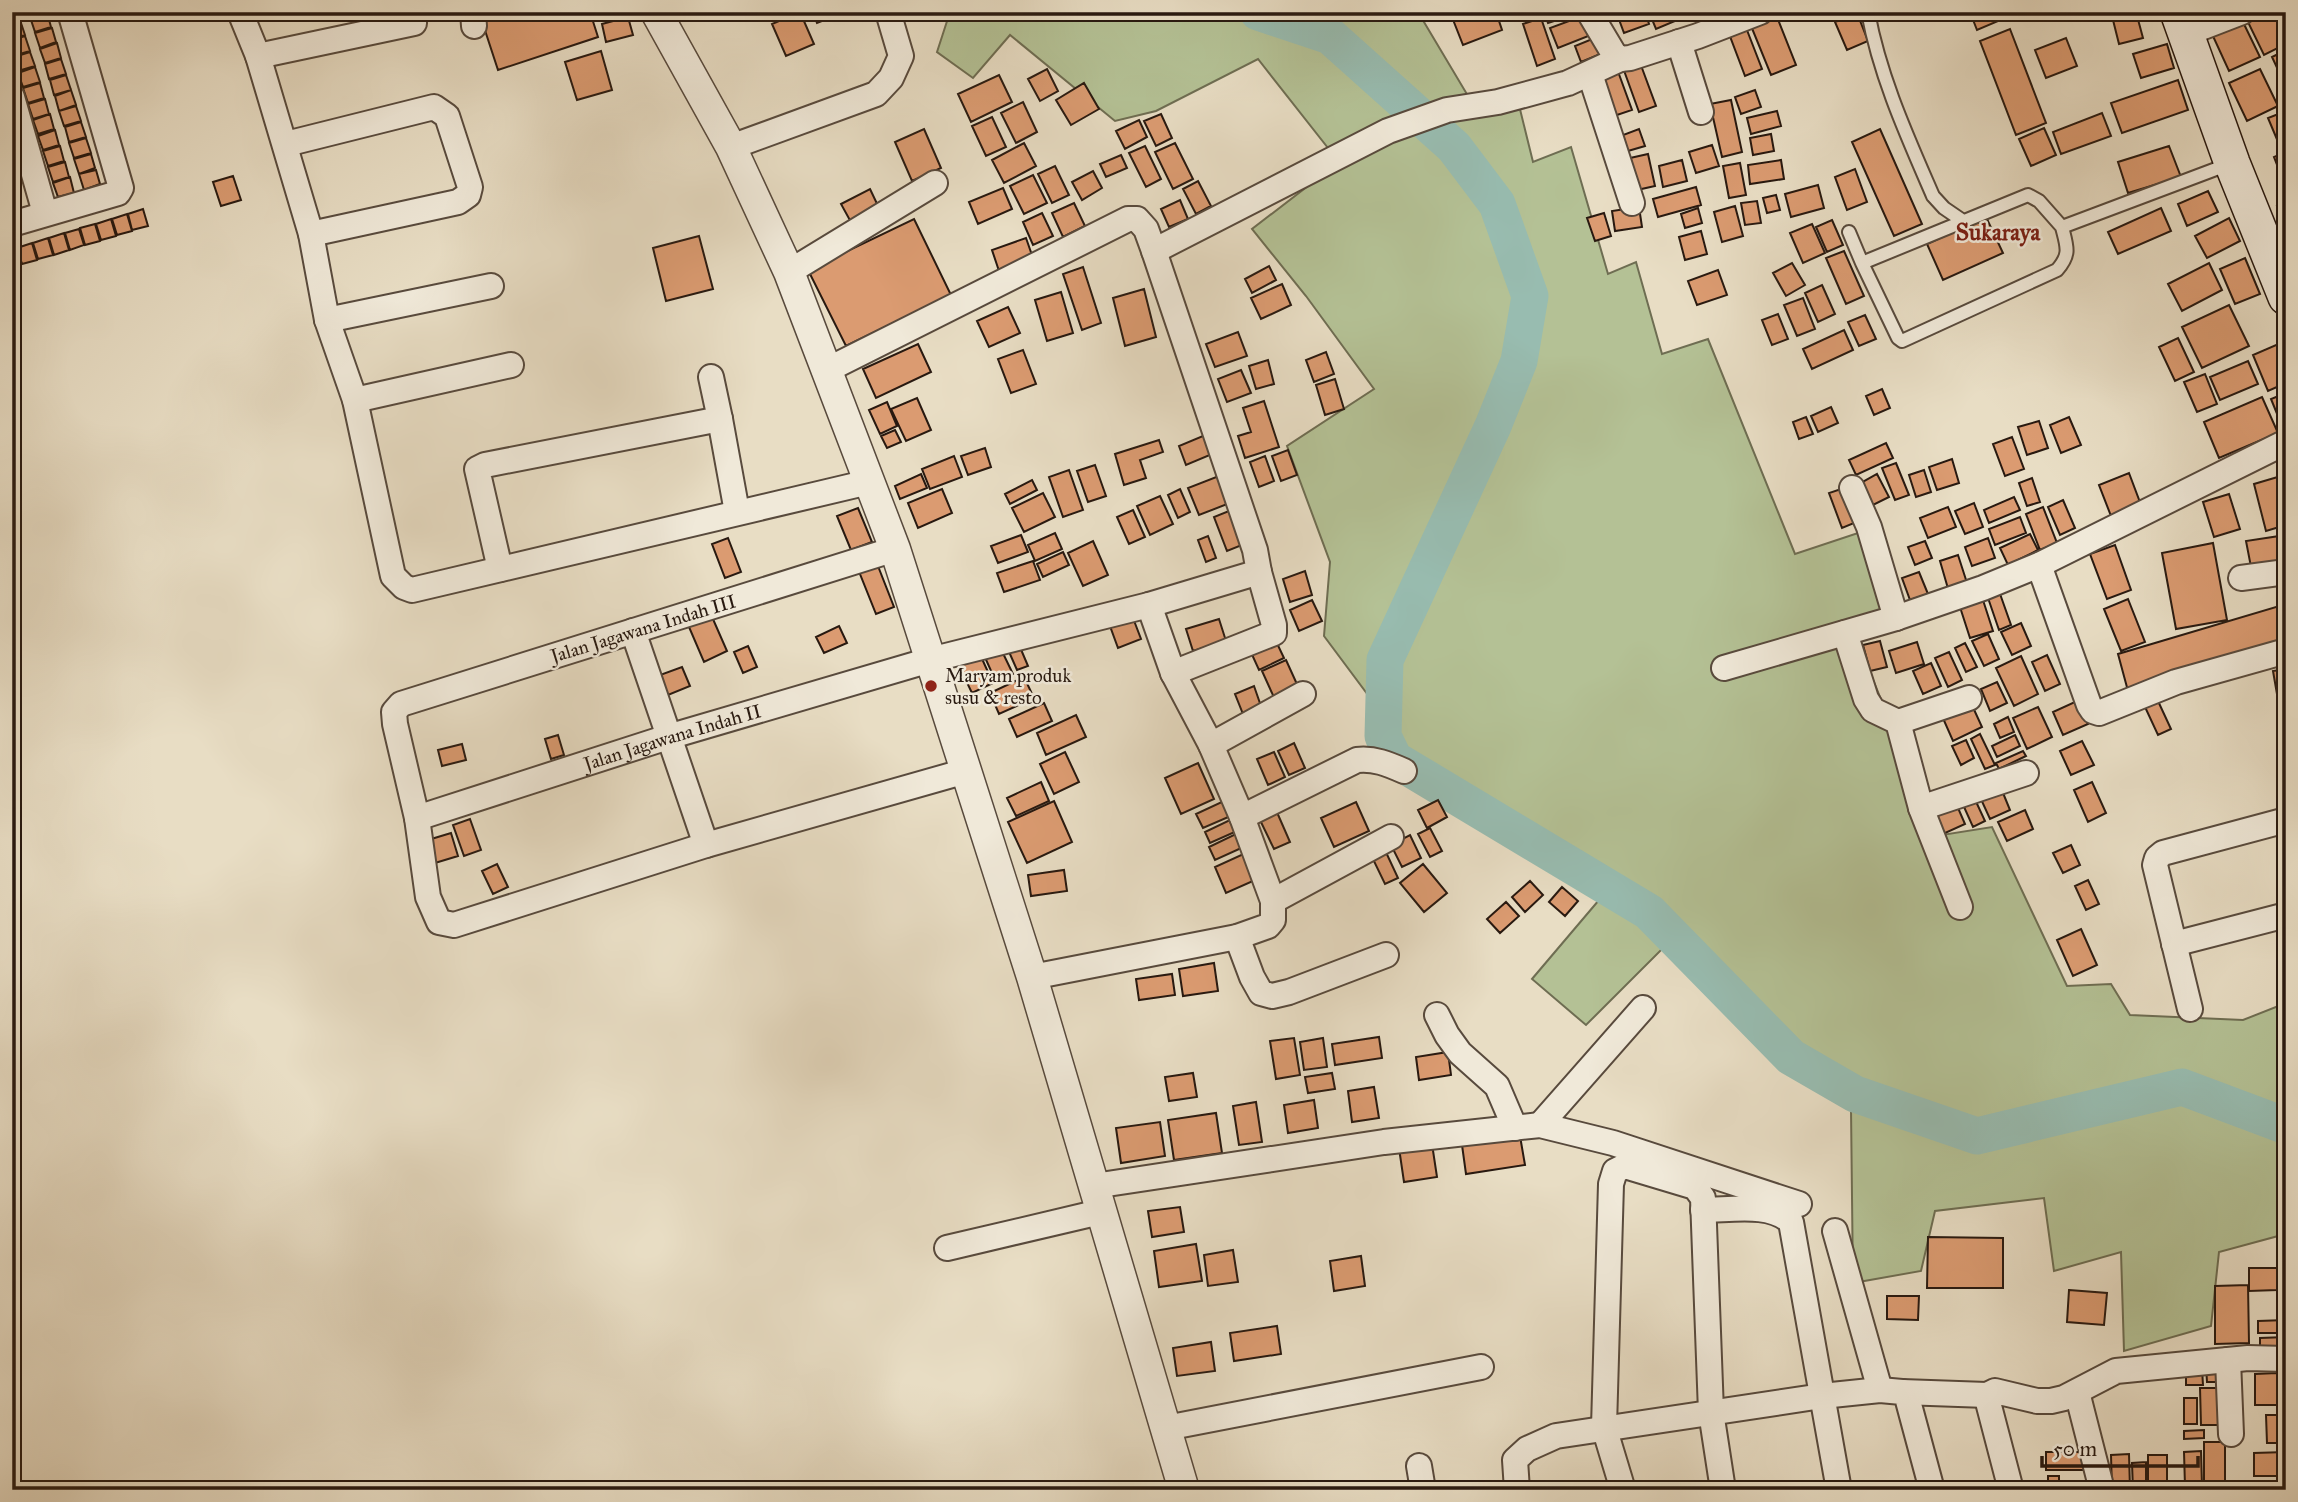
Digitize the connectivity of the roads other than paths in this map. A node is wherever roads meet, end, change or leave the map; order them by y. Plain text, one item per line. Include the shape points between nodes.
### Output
1 (70, 12) edge
2 (240, 12) edge
3 (656, 12) edge
4 (888, 12) edge
5 (1589, 12) edge
6 (1760, 12) edge
7 (1868, 12) edge
8 (2242, 12) edge
9 (414, 23) dead end
10 (2182, 23) edge
11 (1679, 42) junction
12 (258, 57) junction
13 (1620, 59) junction
14 (1590, 74) junction
15 (12, 97) edge
16 (1701, 112) dead end
17 (18, 141) edge
18 (286, 144) junction
19 (731, 146) junction
20 (2232, 163) junction
21 (935, 183) dead end
22 (1632, 203) dead end
23 (45, 213) junction
24 (1963, 221) junction
25 (12, 224) edge
26 (2062, 227) junction
27 (1849, 232) dead end
28 (311, 234) junction
29 (1154, 251) junction
30 (1862, 263) junction
31 (789, 272) junction
32 (491, 286) dead end
33 (2286, 297) edge
34 (327, 320) junction
35 (511, 365) dead end
36 (827, 370) junction
37 (711, 377) dead end
38 (355, 400) junction
39 (720, 419) junction
40 (2286, 442) edge
41 (869, 482) junction
42 (1852, 488) dead end
43 (737, 512) junction
44 (895, 550) junction
45 (2039, 565) junction
46 (500, 569) junction
47 (1259, 572) junction
48 (2286, 572) edge
49 (2241, 578) dead end
50 (1149, 605) junction
51 (1896, 618) junction
52 (633, 631) junction
53 (1845, 633) junction
54 (2286, 651) edge
55 (930, 660) junction
56 (1724, 668) dead end
57 (1173, 673) junction
58 (1303, 694) dead end
59 (1969, 698) dead end
60 (1898, 722) junction
61 (668, 737) junction
62 (1211, 745) junction
63 (966, 771) junction
64 (1404, 771) dead end
65 (2026, 773) dead end
66 (1921, 808) junction
67 (1242, 817) junction
68 (417, 818) junction
69 (2286, 820) edge
70 (1391, 838) dead end
71 (706, 845) junction
72 (1273, 901) junction
73 (1959, 907) dead end
74 (2286, 915) edge
75 (1237, 937) junction
76 (2174, 944) junction
77 (1386, 955) dead end
78 (1032, 977) junction
79 (1643, 1008) dead end
80 (2190, 1009) dead end
81 (1437, 1014) dead end
82 (1540, 1125) junction
83 (1515, 1128) junction
84 (1097, 1199) junction
85 (1799, 1204) dead end
86 (1703, 1210) junction
87 (1835, 1231) dead end
88 (947, 1248) dead end
89 (2286, 1359) edge
90 (2228, 1360) junction
91 (1481, 1367) dead end
92 (1891, 1391) junction
93 (2077, 1392) junction
94 (1987, 1395) junction
95 (1822, 1396) junction
96 (1710, 1412) junction
97 (1604, 1427) junction
98 (1166, 1428) junction
99 (2231, 1434) dead end
100 (1184, 1490) edge
101 (1517, 1490) edge
102 (1623, 1490) edge
103 (1723, 1490) edge
104 (1839, 1490) edge
105 (1932, 1490) edge
106 (2011, 1490) edge
107 (2102, 1490) edge

1 - 23 street via 121,188 118,193
2 - 12 street
3 - 19 street
4 - 19 street via 901,56 891,78 876,94
5 - 13 street
6 - 11 street
7 - 24 lane via 1887,86 1933,196
8 - 10 street
9 - 12 street
10 - 20 main road
11 - 13 street
11 - 16 street
12 - 18 street
13 - 14 street
14 - 22 street
14 - 29 street via 1498,102 1447,110 1388,131
15 - 17 street
17 - 23 street
18 - 28 street
18 - 28 street via 434,107 447,116 470,187 458,202
19 - 31 street
20 - 26 lane
20 - 33 main road
21 - 31 street
23 - 25 street
24 - 26 lane via 2028,195
24 - 30 lane
26 - 30 lane via 2066,260 2057,270 1902,341
27 - 30 lane
28 - 34 street
29 - 36 street via 1142,222 1128,219
29 - 47 street
31 - 36 street
32 - 34 street
34 - 38 street
35 - 38 street
36 - 41 street
37 - 39 street
38 - 46 street via 393,576 412,590
39 - 43 street
39 - 46 street via 480,466 477,469
40 - 45 street
41 - 43 street
41 - 44 street
42 - 51 street via 1869,527
43 - 46 street
44 - 52 street, Jalan Jagawana Indah III
44 - 55 street
45 - 51 street
45 - 54 street via 2093,711 2099,713 2176,682
47 - 50 street, Jalan Jagawana Indah II
47 - 57 street via 1274,633
48 - 49 street
50 - 55 street, Jalan Jagawana Indah II
50 - 57 street
51 - 53 street
52 - 61 street
52 - 68 street, Jalan Jagawana Indah III via 401,704 394,712
53 - 56 street
53 - 60 street via 1866,699 1873,710
55 - 61 street, Jalan Jagawana Indah II
55 - 63 street
57 - 62 street
58 - 62 street
59 - 60 street
60 - 66 street
61 - 68 street, Jalan Jagawana Indah II
61 - 71 street
62 - 67 street
63 - 71 street
63 - 78 street
64 - 67 street via 1384,762 1357,760
65 - 66 street
66 - 73 street
67 - 72 street
68 - 71 street via 428,897 439,922 454,925
69 - 76 street via 2157,858
70 - 72 street
72 - 75 street via 1273,920 1268,926
74 - 76 street
75 - 77 street via 1261,993 1272,996
75 - 78 street
76 - 80 street
78 - 84 street
79 - 82 street
81 - 83 street via 1460,1053 1497,1086
82 - 83 street
82 - 85 street via 1613,1143
83 - 84 street via 1384,1142
84 - 88 street
84 - 98 street
86 - 95 street via 1760,1209 1782,1213 1791,1223
86 - 96 street
86 - 97 street via 1703,1198 1695,1187 1625,1166 1613,1175
87 - 92 street
89 - 90 street
90 - 93 street via 2116,1371
90 - 99 street
91 - 98 street
92 - 94 street
92 - 95 street
92 - 105 street via 1910,1402
93 - 94 street via 2051,1401 1996,1391
93 - 107 street
94 - 106 street
95 - 96 street
95 - 104 street
96 - 97 street
96 - 103 street
97 - 101 street via 1556,1436 1521,1453 1514,1460
97 - 102 street
98 - 100 street

